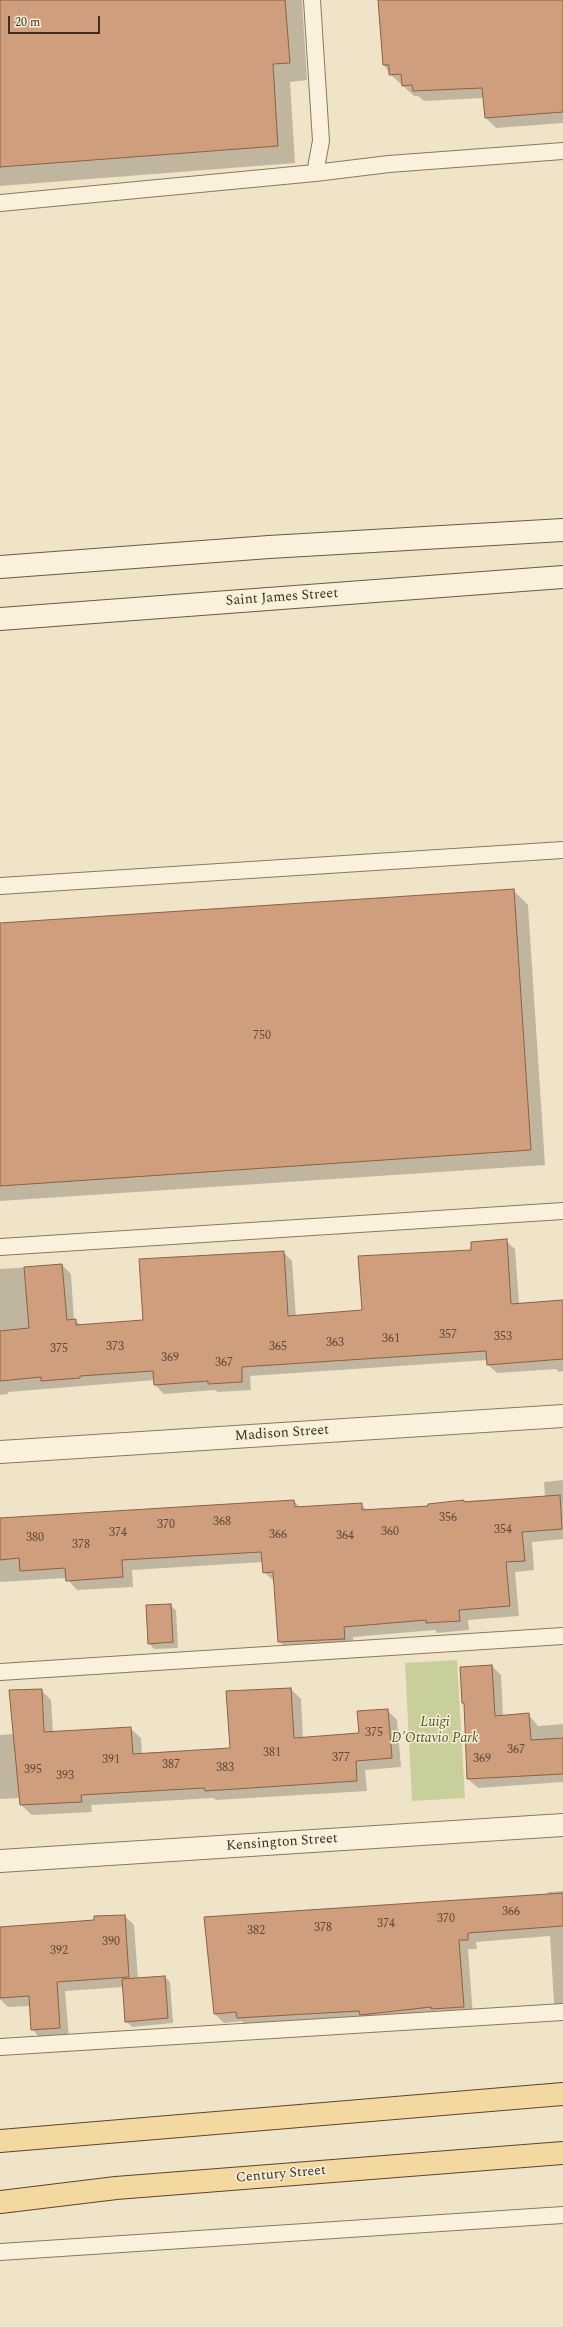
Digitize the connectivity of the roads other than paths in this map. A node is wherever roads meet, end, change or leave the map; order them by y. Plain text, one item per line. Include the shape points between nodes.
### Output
1 (312, 0) edge
2 (563, 151) edge
3 (315, 173) junction
4 (0, 203) edge
5 (563, 530) edge
6 (0, 567) edge
7 (563, 578) edge
8 (0, 619) edge
9 (563, 850) edge
10 (0, 886) edge
11 (563, 1211) edge
12 (0, 1247) edge
13 (563, 1416) edge
14 (0, 1452) edge
15 (563, 1636) edge
16 (0, 1672) edge
17 (563, 1825) edge
18 (0, 1861) edge
19 (563, 2012) edge
20 (0, 2047) edge
21 (563, 2094) edge
22 (0, 2141) edge
23 (563, 2153) edge
24 (0, 2202) edge
25 (563, 2215) edge
26 (0, 2252) edge

1 - 3 lane via 321,141
2 - 3 lane via 389,164
3 - 4 lane
5 - 6 main road via 269,547
7 - 8 main road, Saint James Street
9 - 10 lane
11 - 12 lane
13 - 14 main road, Madison Street
15 - 16 lane
17 - 18 main road, Kensington Street
19 - 20 lane
21 - 22 main road
23 - 24 main road, Century Street via 124,2188
25 - 26 lane

